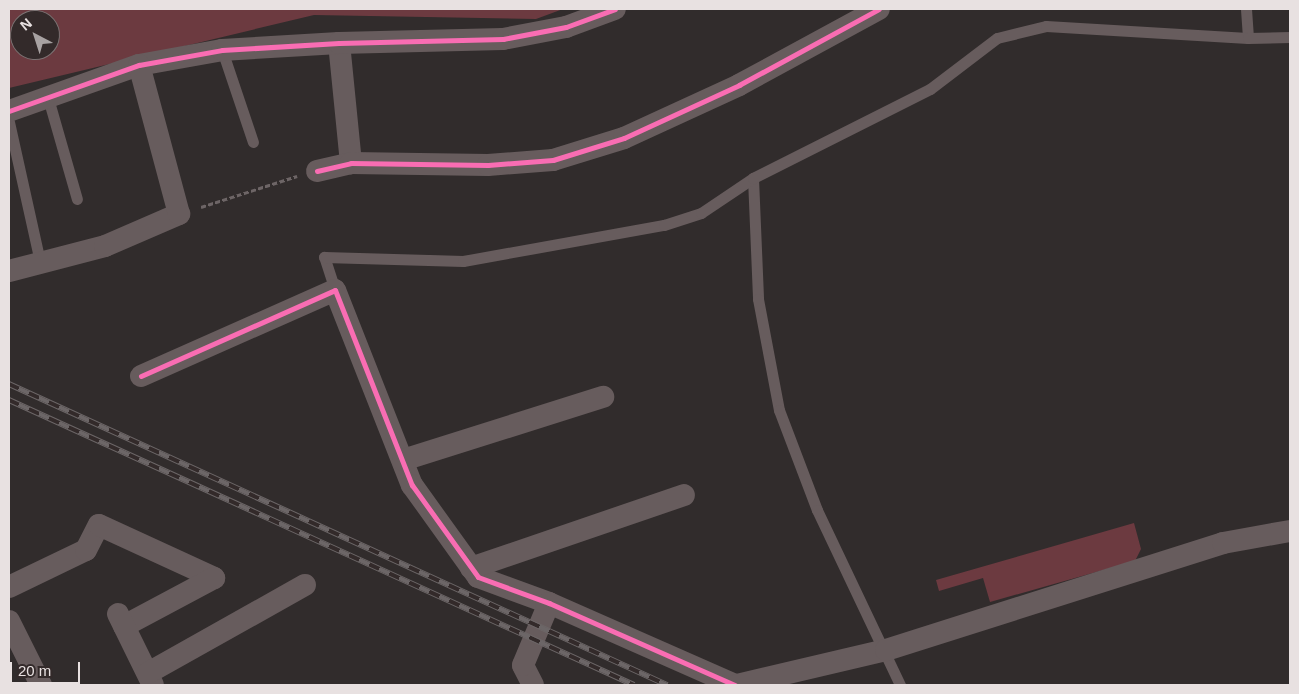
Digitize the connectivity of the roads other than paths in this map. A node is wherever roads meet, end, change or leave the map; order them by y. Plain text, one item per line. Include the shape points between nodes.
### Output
1 (615, 9) edge
2 (879, 9) edge
3 (1246, 9) edge
4 (853, 15) edge
5 (1290, 37) edge
6 (1248, 38) junction
7 (339, 43) junction
8 (222, 50) junction
9 (139, 65) junction
10 (48, 98) junction
11 (9, 111) edge
12 (9, 122) edge
13 (253, 142) dead end
14 (351, 163) junction
15 (317, 171) road end
16 (753, 178) junction
17 (77, 200) dead end
18 (40, 262) junction
19 (9, 271) edge
20 (335, 290) junction
21 (141, 376) dead end
22 (603, 397) dead end
23 (402, 460) junction
24 (684, 495) dead end
25 (1290, 531) edge
26 (471, 568) junction
27 (305, 585) dead end
28 (9, 587) edge
29 (546, 611) junction
30 (9, 621) edge
31 (886, 650) junction
32 (150, 679) edge
33 (41, 685) edge
34 (533, 685) edge
35 (736, 685) edge
36 (900, 685) edge

1 - 7 street via 566,27 503,39
2 - 4 street
3 - 6 lane
4 - 14 street via 739,85 624,138 553,160 488,166
5 - 6 lane
6 - 16 lane via 1046,26 997,38 930,89
7 - 8 street
7 - 14 street
8 - 9 street
8 - 13 lane
9 - 10 street
9 - 18 street via 179,214 105,246
10 - 11 street
10 - 17 lane
12 - 18 lane
14 - 15 street
16 - 20 lane via 701,213 664,225 594,238 463,261 324,257
16 - 31 lane via 758,299 779,410 817,510
18 - 19 street
20 - 21 street
20 - 23 street
22 - 23 street
23 - 26 street via 412,485
24 - 26 street
25 - 31 street via 1223,542
26 - 29 street via 478,578
27 - 32 street
28 - 32 street via 86,550 99,525 214,578 121,620
29 - 34 street via 523,665
29 - 35 street
30 - 33 street
31 - 35 street
31 - 36 lane

